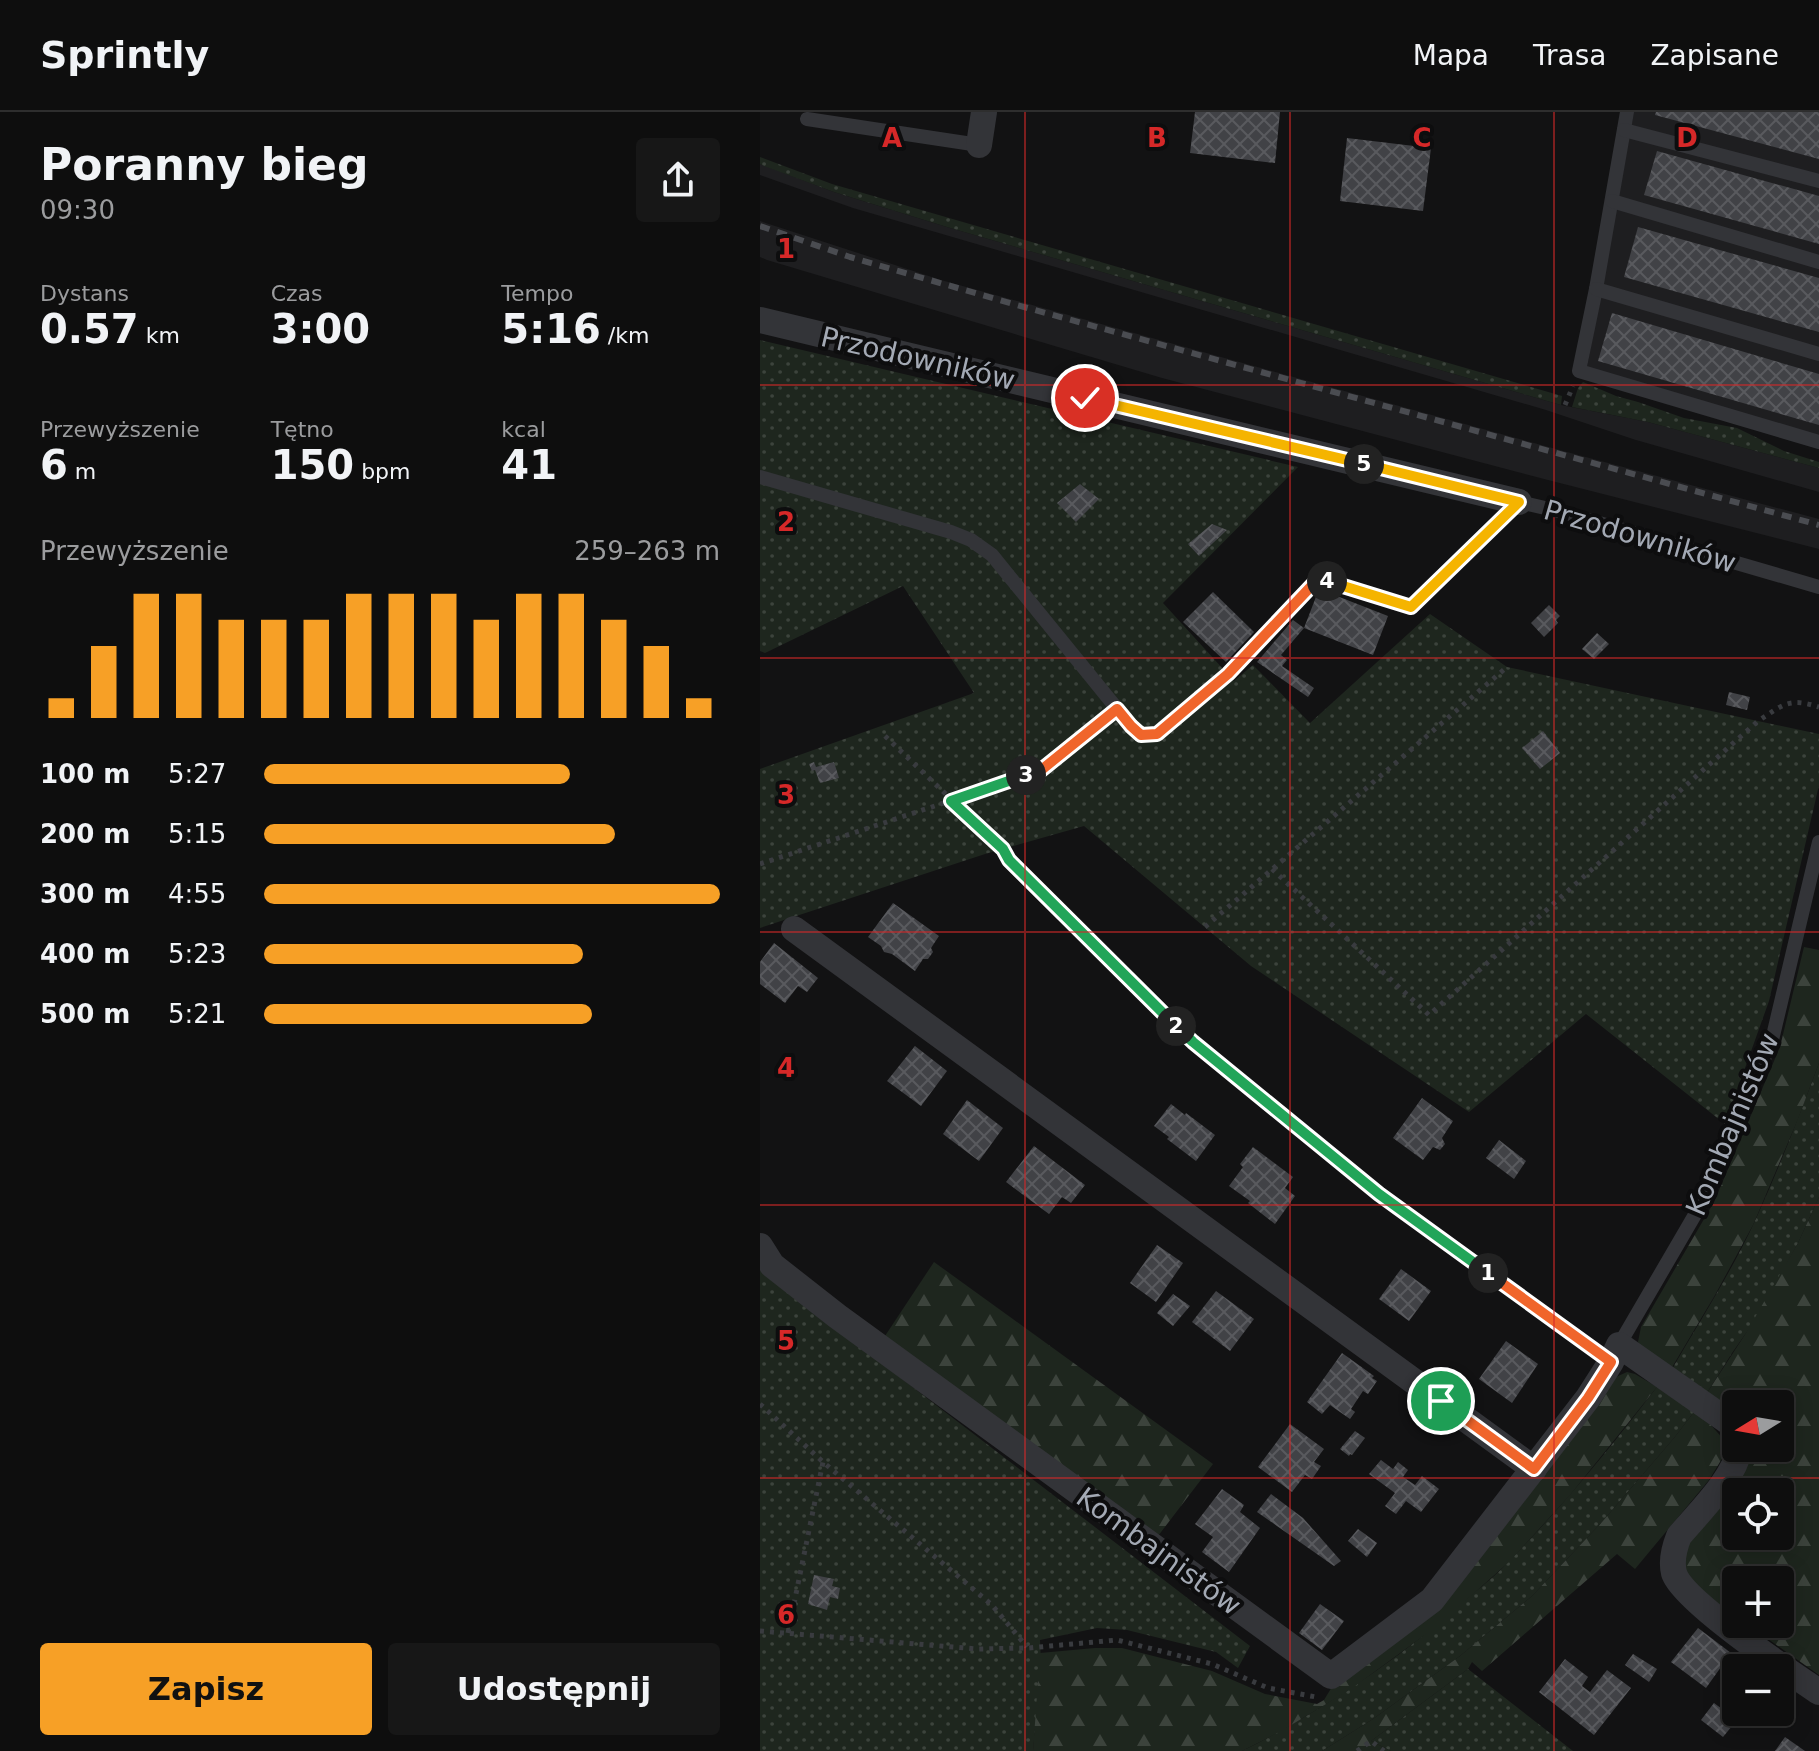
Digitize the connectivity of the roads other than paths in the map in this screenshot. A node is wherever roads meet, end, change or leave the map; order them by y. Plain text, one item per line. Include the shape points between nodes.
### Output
1 (984, 112) edge
2 (1627, 112) edge
3 (807, 119) dead end
4 (1624, 130) junction
5 (979, 145) joint
6 (1819, 181) edge
7 (1612, 201) junction
8 (1819, 262) edge
9 (1596, 289) junction
10 (760, 320) edge
11 (1819, 354) edge
12 (1819, 442) edge
13 (760, 477) edge
14 (1519, 502) junction
15 (1819, 587) edge
16 (1819, 842) edge
17 (1009, 860) road end
18 (794, 929) dead end
19 (760, 1246) edge
20 (1615, 1354) junction
21 (1722, 1419) edge
22 (1736, 1462) edge
23 (1534, 1469) junction
24 (1819, 1692) edge

1 - 5 street
2 - 4 lane
3 - 5 lane
4 - 6 lane
4 - 7 lane
7 - 8 lane
7 - 9 lane
9 - 11 lane
9 - 12 lane via 1579,371
10 - 14 street, Przodowników
13 - 14 lane via 971,540 992,555 1141,735 1157,734 1228,674 1319,578 1411,607
14 - 15 lane, Przodowników
16 - 20 lane, Kombajnistów via 1772,1040 1707,1194
17 - 20 lane via 1193,1042 1379,1194
18 - 23 street
19 - 23 street, Kombajnistów via 772,1265 837,1316 1331,1676 1432,1600
20 - 21 street
20 - 23 street, Kombajnistów
22 - 24 street via 1679,1536 1674,1573 1690,1596

